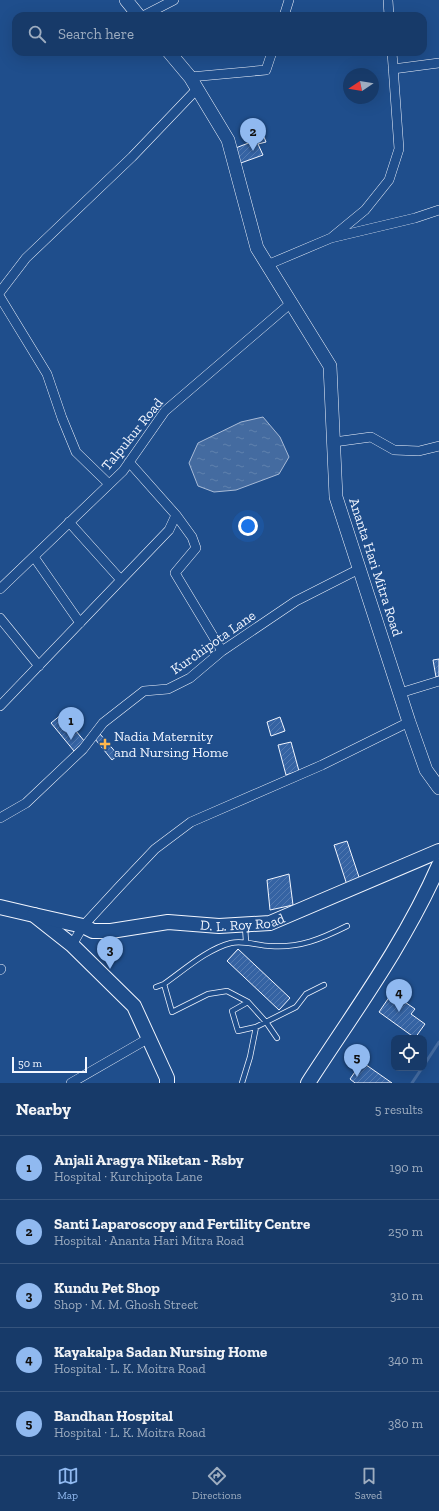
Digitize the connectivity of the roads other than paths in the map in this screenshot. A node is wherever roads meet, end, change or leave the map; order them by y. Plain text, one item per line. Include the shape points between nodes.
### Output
1 (126, 0) edge
2 (174, 0) edge
3 (289, 0) edge
4 (388, 0) edge
5 (136, 12) edge
6 (151, 12) edge
7 (285, 12) edge
8 (389, 12) edge
9 (172, 56) edge
10 (271, 56) edge
11 (392, 56) edge
12 (439, 63) edge
13 (393, 68) junction
14 (190, 77) junction
15 (197, 89) junction
16 (439, 210) edge
17 (332, 238) junction
18 (267, 265) junction
19 (3, 281) edge
20 (0, 292) edge
21 (0, 297) edge
22 (291, 304) junction
23 (334, 442) junction
24 (439, 446) edge
25 (129, 462) junction
26 (109, 484) junction
27 (176, 515) junction
28 (69, 522) junction
29 (34, 556) junction
30 (359, 569) junction
31 (121, 580) junction
32 (0, 589) edge
33 (0, 618) edge
34 (80, 623) junction
35 (222, 651) junction
36 (39, 666) junction
37 (439, 681) edge
38 (400, 693) junction
39 (0, 706) edge
40 (409, 722) junction
41 (439, 788) edge
42 (0, 818) edge
43 (439, 851) edge
44 (439, 865) edge
45 (0, 907) edge
46 (34, 915) junction
47 (245, 925) junction
48 (83, 926) junction
49 (347, 926) dead end
50 (246, 942) junction
51 (72, 945) junction
52 (164, 984) junction
53 (324, 985) dead end
54 (156, 987) dead end
55 (248, 1002) junction
56 (266, 1022) junction
57 (256, 1027) junction
58 (149, 1038) junction
59 (277, 1038) dead end
60 (71, 1083) edge
61 (167, 1083) edge
62 (242, 1083) edge
63 (308, 1083) edge

1 - 5 main road
2 - 6 street
3 - 7 street
4 - 8 street
9 - 14 main road, Ananta Hari Mitra Road
10 - 14 street via 266,70
11 - 13 street
12 - 13 street
13 - 17 street via 399,149 389,180 365,210
14 - 15 main road, Ananta Hari Mitra Road
15 - 18 main road, Ananta Hari Mitra Road via 228,140 257,248
15 - 19 street via 132,157
16 - 17 street
17 - 18 street
18 - 22 main road, Ananta Hari Mitra Road
19 - 20 street
21 - 26 street via 47,374 76,452
22 - 23 main road, Ananta Hari Mitra Road via 330,366
22 - 25 street, Talpukur Road via 165,412
23 - 24 street via 371,437 394,450 419,451
23 - 30 main road, Ananta Hari Mitra Road via 336,497
25 - 26 street, Talpukur Road
25 - 27 street
26 - 28 street, Talpukur Road
27 - 31 street via 169,530
27 - 35 street via 192,537 196,548 175,573
28 - 29 street, Talpukur Road
28 - 31 street
29 - 32 street, Talpukur Road
29 - 34 street
30 - 35 street, Kurchipota Lane via 296,601
30 - 38 main road, Ananta Hari Mitra Road
31 - 34 street
33 - 36 street
34 - 36 street
35 - 42 street, Kurchipota Lane via 190,678 168,689 144,691 103,723 83,749 26,803
36 - 39 street
37 - 38 street
38 - 40 main road, Ananta Hari Mitra Road
40 - 41 main road, Ananta Hari Mitra Road via 426,770
40 - 48 street via 322,765 191,822 155,849
43 - 47 main road, D. L. Roy Road via 270,923
44 - 63 main road via 406,933
45 - 46 main road, D. L. Roy Road
46 - 48 main road, D. L. Roy Road
46 - 51 main road
47 - 48 main road, D. L. Roy Road via 219,926 168,922 111,931 93,931
47 - 50 lane
48 - 51 street
49 - 50 lane via 305,944 271,946
50 - 52 lane via 218,948
51 - 58 main road via 134,1006
52 - 54 lane
52 - 55 lane via 172,1012 208,994 227,991
53 - 56 lane via 306,994 296,1008
55 - 56 lane
55 - 57 lane via 232,1011 238,1030
56 - 57 lane
56 - 59 lane
57 - 62 lane
58 - 60 street
58 - 61 main road

